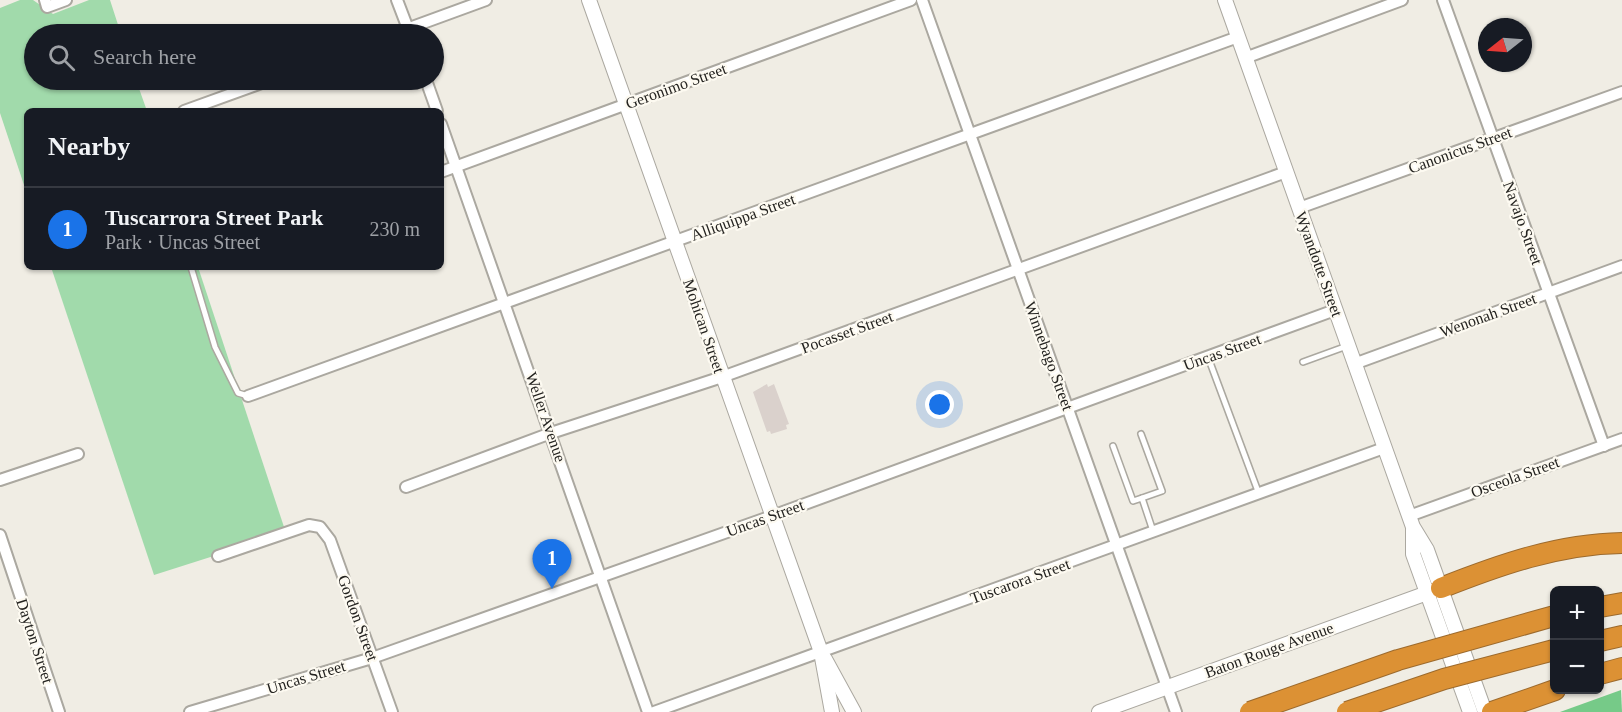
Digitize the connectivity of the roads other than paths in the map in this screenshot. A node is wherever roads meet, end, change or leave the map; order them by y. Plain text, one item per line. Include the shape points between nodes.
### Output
1 (66, 0) edge
2 (397, 0) edge
3 (486, 0) edge
4 (589, 0) edge
5 (910, 0) edge
6 (922, 0) edge
7 (1225, 0) edge
8 (1402, 0) edge
9 (1443, 0) edge
10 (46, 3) edge
11 (406, 24) edge
12 (428, 24) edge
13 (1238, 37) junction
14 (1245, 58) junction
15 (242, 90) edge
16 (430, 90) edge
17 (1622, 92) edge
18 (626, 104) junction
19 (192, 108) edge
20 (436, 108) edge
21 (444, 132) edge
22 (969, 133) junction
23 (1492, 138) junction
24 (456, 166) junction
25 (444, 171) edge
26 (1286, 172) junction
27 (1299, 208) junction
28 (675, 242) junction
29 (1622, 266) edge
30 (192, 270) edge
31 (1018, 270) junction
32 (1548, 293) junction
33 (505, 303) junction
34 (1335, 310) junction
35 (1348, 346) junction
36 (1208, 357) junction
37 (1303, 362) dead end
38 (1354, 364) junction
39 (722, 377) junction
40 (248, 396) joint
41 (1068, 408) junction
42 (551, 433) junction
43 (1141, 434) dead end
44 (1622, 439) edge
45 (1113, 446) dead end
46 (1604, 446) junction
47 (1384, 448) junction
48 (78, 454) dead end
49 (0, 480) edge
50 (405, 488) dead end
51 (1259, 494) junction
52 (1142, 498) junction
53 (772, 516) junction
54 (1411, 521) junction
55 (1153, 533) junction
56 (0, 535) edge
57 (1622, 543) edge
58 (1117, 546) junction
59 (218, 556) dead end
60 (601, 576) junction
61 (1434, 590) junction
62 (1622, 603) edge
63 (1604, 606) edge
64 (1550, 617) edge
65 (1622, 636) edge
66 (1604, 639) edge
67 (1550, 651) edge
68 (821, 652) junction
69 (372, 658) junction
70 (1622, 668) edge
71 (1604, 673) edge
72 (1167, 687) junction
73 (1548, 692) edge
74 (59, 712) edge
75 (190, 712) edge
76 (392, 712) edge
77 (648, 712) edge
78 (654, 712) edge
79 (832, 712) edge
80 (854, 712) edge
81 (1099, 712) edge
82 (1176, 712) edge
83 (1250, 712) edge
84 (1347, 712) edge
85 (1470, 712) edge
86 (1485, 712) edge
87 (1492, 712) edge
88 (1523, 712) edge

1 - 10 street
2 - 11 street
3 - 12 street
4 - 18 street, Mohican Street
5 - 18 street, Geronimo Street
6 - 22 street, Winnebago Street
7 - 13 street, Wyandotte Street
8 - 14 street
9 - 23 street, Navajo Street
13 - 14 street, Wyandotte Street
13 - 22 street, Alliquippa Street
14 - 26 street, Wyandotte Street
15 - 19 street
16 - 20 street
17 - 23 street, Canonicus Street
18 - 24 street, Geronimo Street
18 - 28 street, Mohican Street
21 - 24 street, Weller Avenue
22 - 28 street, Alliquippa Street
22 - 31 street, Winnebago Street
23 - 27 street, Canonicus Street
23 - 32 street, Navajo Street
24 - 25 street, Geronimo Street
24 - 33 street, Weller Avenue
26 - 27 street, Wyandotte Street
26 - 31 street, Pocasset Street
27 - 34 street, Wyandotte Street
28 - 33 street, Alliquippa Street
28 - 39 street, Mohican Street
29 - 32 street, Wenonah Street
30 - 40 lane via 215,347 238,393
31 - 39 street, Pocasset Street
31 - 41 street, Winnebago Street
32 - 38 street, Wenonah Street
32 - 46 street, Navajo Street
33 - 40 street, Alliquippa Street
33 - 42 street, Weller Avenue
34 - 35 street, Wyandotte Street
34 - 36 street, Uncas Street
35 - 37 lane
35 - 38 street, Wyandotte Street
36 - 41 street, Uncas Street
36 - 51 lane
38 - 47 street, Wyandotte Street
39 - 42 street, Pocasset Street
39 - 53 street, Mohican Street
41 - 53 street, Uncas Street
41 - 58 street, Winnebago Street
42 - 50 street, Pocasset Street
42 - 60 street, Weller Avenue
43 - 52 lane via 1162,491
44 - 46 street, Osceola Street
45 - 52 lane via 1133,501
46 - 54 street, Osceola Street
47 - 51 street, Tuscarora Street
47 - 54 street, Wyandotte Street
48 - 49 street
51 - 55 street, Tuscarora Street
52 - 55 lane
53 - 60 street, Uncas Street
53 - 68 street, Mohican Street
54 - 61 street, Wyandotte Street via 1427,549
55 - 58 street, Tuscarora Street
56 - 74 street, Dayton Street
57 - 61 highway via 1586,545 1532,556
58 - 68 street, Tuscarora Street
58 - 72 street, Winnebago Street
59 - 69 street, Gordon Street via 309,525 320,527 330,540
60 - 69 street, Uncas Street
60 - 77 street, Weller Avenue
61 - 72 street, Baton Rouge Avenue
61 - 85 street, Wyandotte Street
61 - 86 street, Wyandotte Street
62 - 63 highway
64 - 83 highway, bridge via 1398,660
65 - 66 highway
67 - 84 highway, bridge via 1444,679
68 - 78 street, Tuscarora Street
68 - 79 street, Mohican Street
68 - 80 street, Mohican Street
69 - 75 street, Uncas Street
69 - 76 street, Gordon Street
70 - 71 highway
72 - 81 street, Baton Rouge Avenue
72 - 82 street, Winnebago Street
73 - 87 highway
73 - 88 highway

